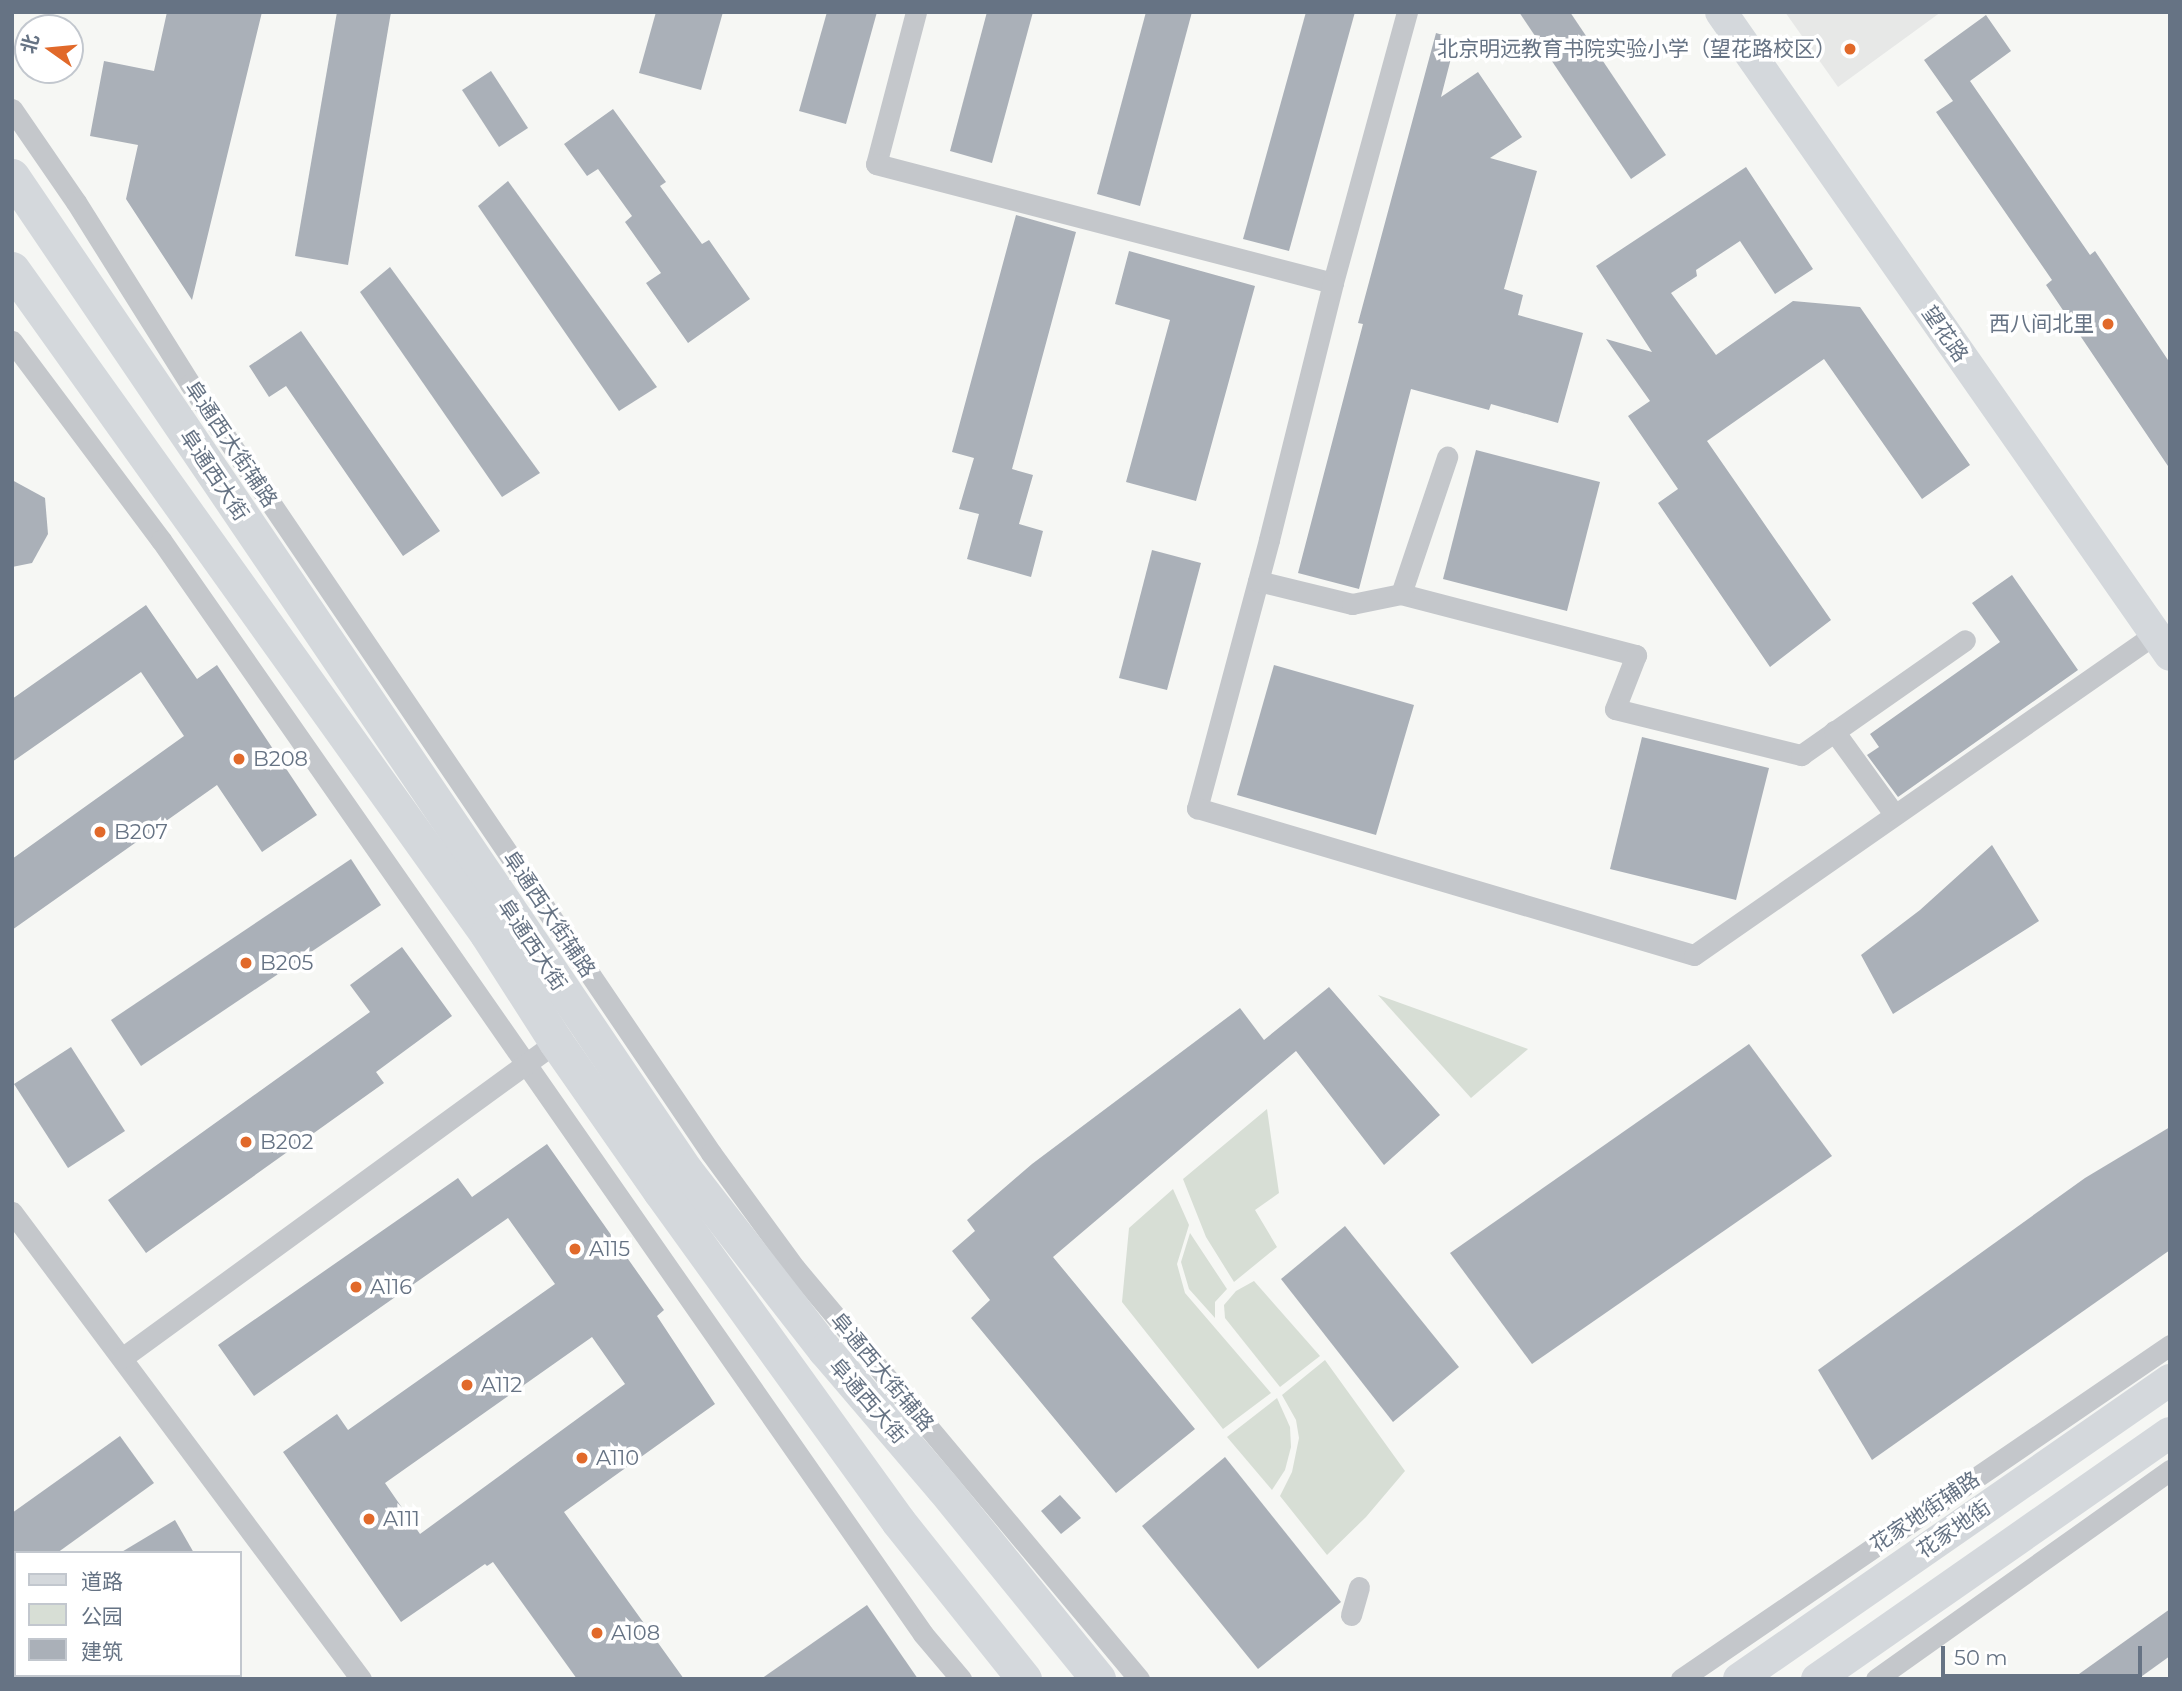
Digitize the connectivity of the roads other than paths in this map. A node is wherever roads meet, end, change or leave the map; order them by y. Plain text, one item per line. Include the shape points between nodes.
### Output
1 (916, 12) edge
2 (1407, 12) edge
3 (1721, 12) edge
4 (12, 109) edge
5 (12, 176) edge
6 (12, 269) edge
7 (1333, 283) junction
8 (12, 341) edge
9 (1447, 457) dead end
10 (1258, 581) junction
11 (1401, 594) junction
12 (1965, 640) dead end
13 (2162, 645) edge
14 (1834, 731) junction
15 (1894, 814) junction
16 (556, 1042) junction
17 (527, 1063) junction
18 (12, 1212) edge
19 (2170, 1345) edge
20 (122, 1358) junction
21 (2170, 1380) edge
22 (2170, 1433) edge
23 (2170, 1470) edge
24 (1359, 1587) dead end
25 (1352, 1615) dead end
26 (361, 1679) edge
27 (961, 1679) edge
28 (1024, 1679) edge
29 (1098, 1679) edge
30 (1139, 1679) edge
31 (1681, 1679) edge
32 (1739, 1679) edge
33 (1817, 1679) edge
34 (1876, 1679) edge

1 - 7 street via 876,164
2 - 7 street
3 - 13 main road, 望花路
4 - 30 street, 阜通西大街辅路 via 198,396 719,1164 795,1268
5 - 29 main road, 阜通西大街 via 687,1171 825,1350
6 - 16 main road, 阜通西大街 via 487,934
7 - 10 street
8 - 17 street via 161,540
9 - 11 street
10 - 11 street via 1352,604
10 - 15 street via 1196,808 1694,955
11 - 14 street via 1636,655 1615,709 1801,755
12 - 14 street
13 - 15 street
14 - 15 street
16 - 17 street
16 - 28 main road, 阜通西大街 via 898,1521
17 - 20 street
17 - 27 street via 915,1622
18 - 20 street
19 - 31 street, 花家地街辅路
20 - 26 street
21 - 32 main road, 花家地街
22 - 33 main road
23 - 34 street
24 - 25 street

